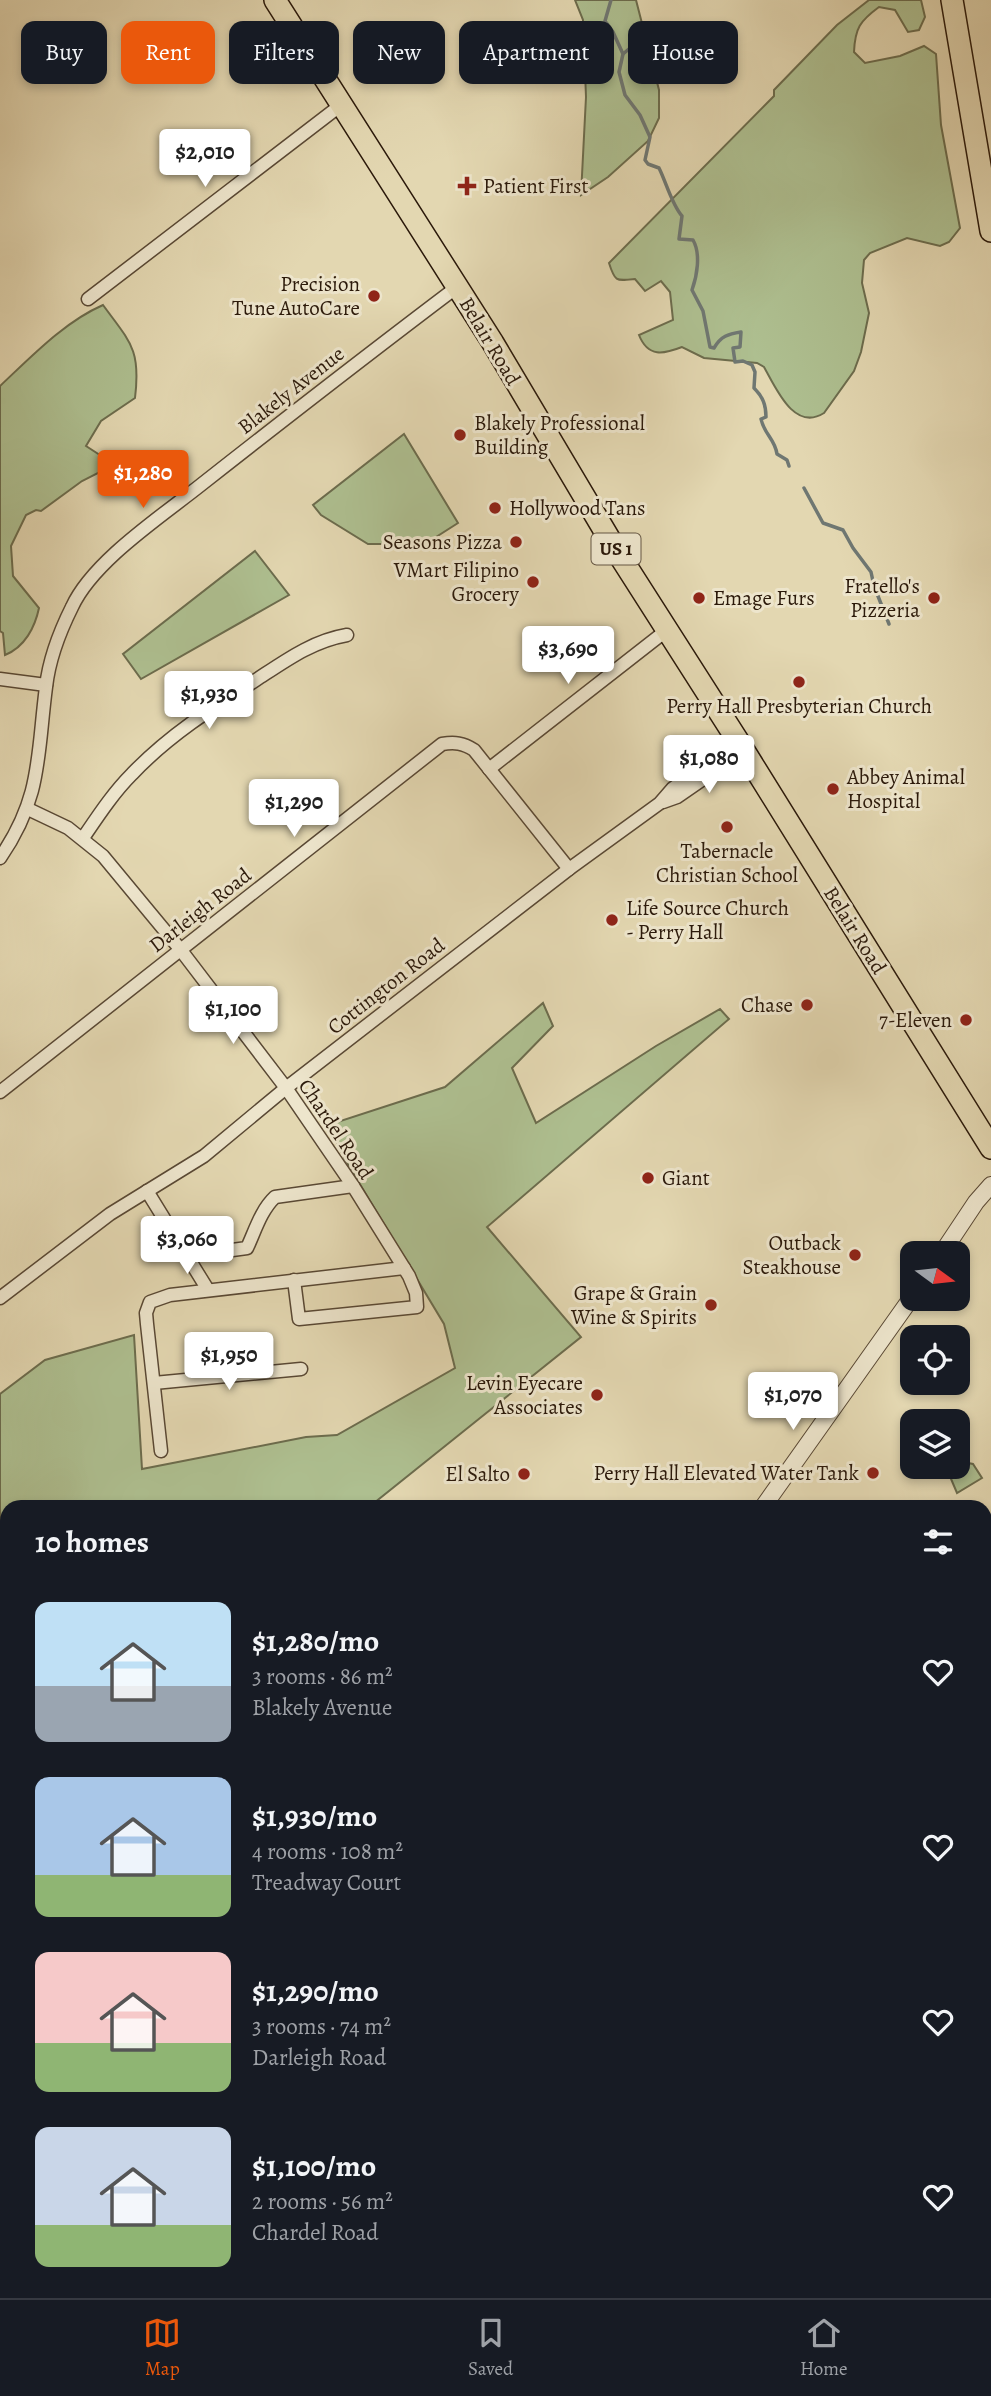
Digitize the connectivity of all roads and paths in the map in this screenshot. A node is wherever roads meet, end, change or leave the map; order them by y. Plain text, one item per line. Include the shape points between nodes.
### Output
1 (275, 0) edge
2 (952, 0) edge
3 (341, 105) junction
4 (991, 231) edge
5 (457, 287) junction
6 (88, 299) dead end
7 (667, 629) junction
8 (347, 635) dead end
9 (0, 679) edge
10 (46, 685) junction
11 (738, 741) junction
12 (489, 769) junction
13 (759, 775) junction
14 (660, 803) junction
15 (28, 809) junction
16 (83, 838) junction
17 (0, 858) edge
18 (569, 869) junction
19 (180, 949) junction
20 (286, 1088) junction
21 (0, 1092) edge
22 (966, 1108) junction
23 (991, 1111) edge
24 (991, 1148) edge
25 (991, 1185) edge
26 (353, 1186) junction
27 (147, 1191) junction
28 (950, 1241) edge
29 (188, 1256) junction
30 (404, 1268) junction
31 (294, 1280) junction
32 (208, 1290) junction
33 (0, 1298) edge
34 (902, 1311) edge
35 (301, 1368) dead end
36 (154, 1383) junction
37 (161, 1451) dead end
38 (768, 1500) edge

1 - 3 main road, Belair Road / US 1
2 - 4 main road
3 - 5 main road, Belair Road / US 1
3 - 6 street
5 - 7 main road, Belair Road / US 1
5 - 10 street, Blakely Avenue via 102,566 72,605
7 - 11 main road, Belair Road / US 1
7 - 12 street
8 - 16 street via 304,650 176,734 132,773
9 - 10 street
10 - 15 street, Blakely Avenue via 39,764
11 - 13 main road, Belair Road / US 1
11 - 14 street, Cottington Road via 673,788
12 - 18 street, Darleigh Road
12 - 19 street, Darleigh Road via 464,744 442,744
13 - 14 street, Cottington Road via 727,765
13 - 22 main road, Belair Road / US 1
14 - 18 street, Cottington Road
15 - 16 street, Chardel Road
15 - 17 street, Blakely Avenue
16 - 19 street, Chardel Road via 113,866
18 - 20 street, Cottington Road
19 - 20 street, Chardel Road
19 - 21 street, Darleigh Road
20 - 26 street, Chardel Road
20 - 27 street, Cottington Road via 204,1156
22 - 23 main road
22 - 24 main road, Belair Road / US 1
25 - 28 street
26 - 29 street via 275,1197 247,1248
26 - 30 street, Chardel Road
27 - 29 street
27 - 33 street, Cottington Road
29 - 32 street
30 - 31 street
30 - 31 street, Chardel Road via 417,1307 299,1319
31 - 32 street
32 - 36 street via 159,1298 147,1306
34 - 38 street
35 - 36 street
36 - 37 street

